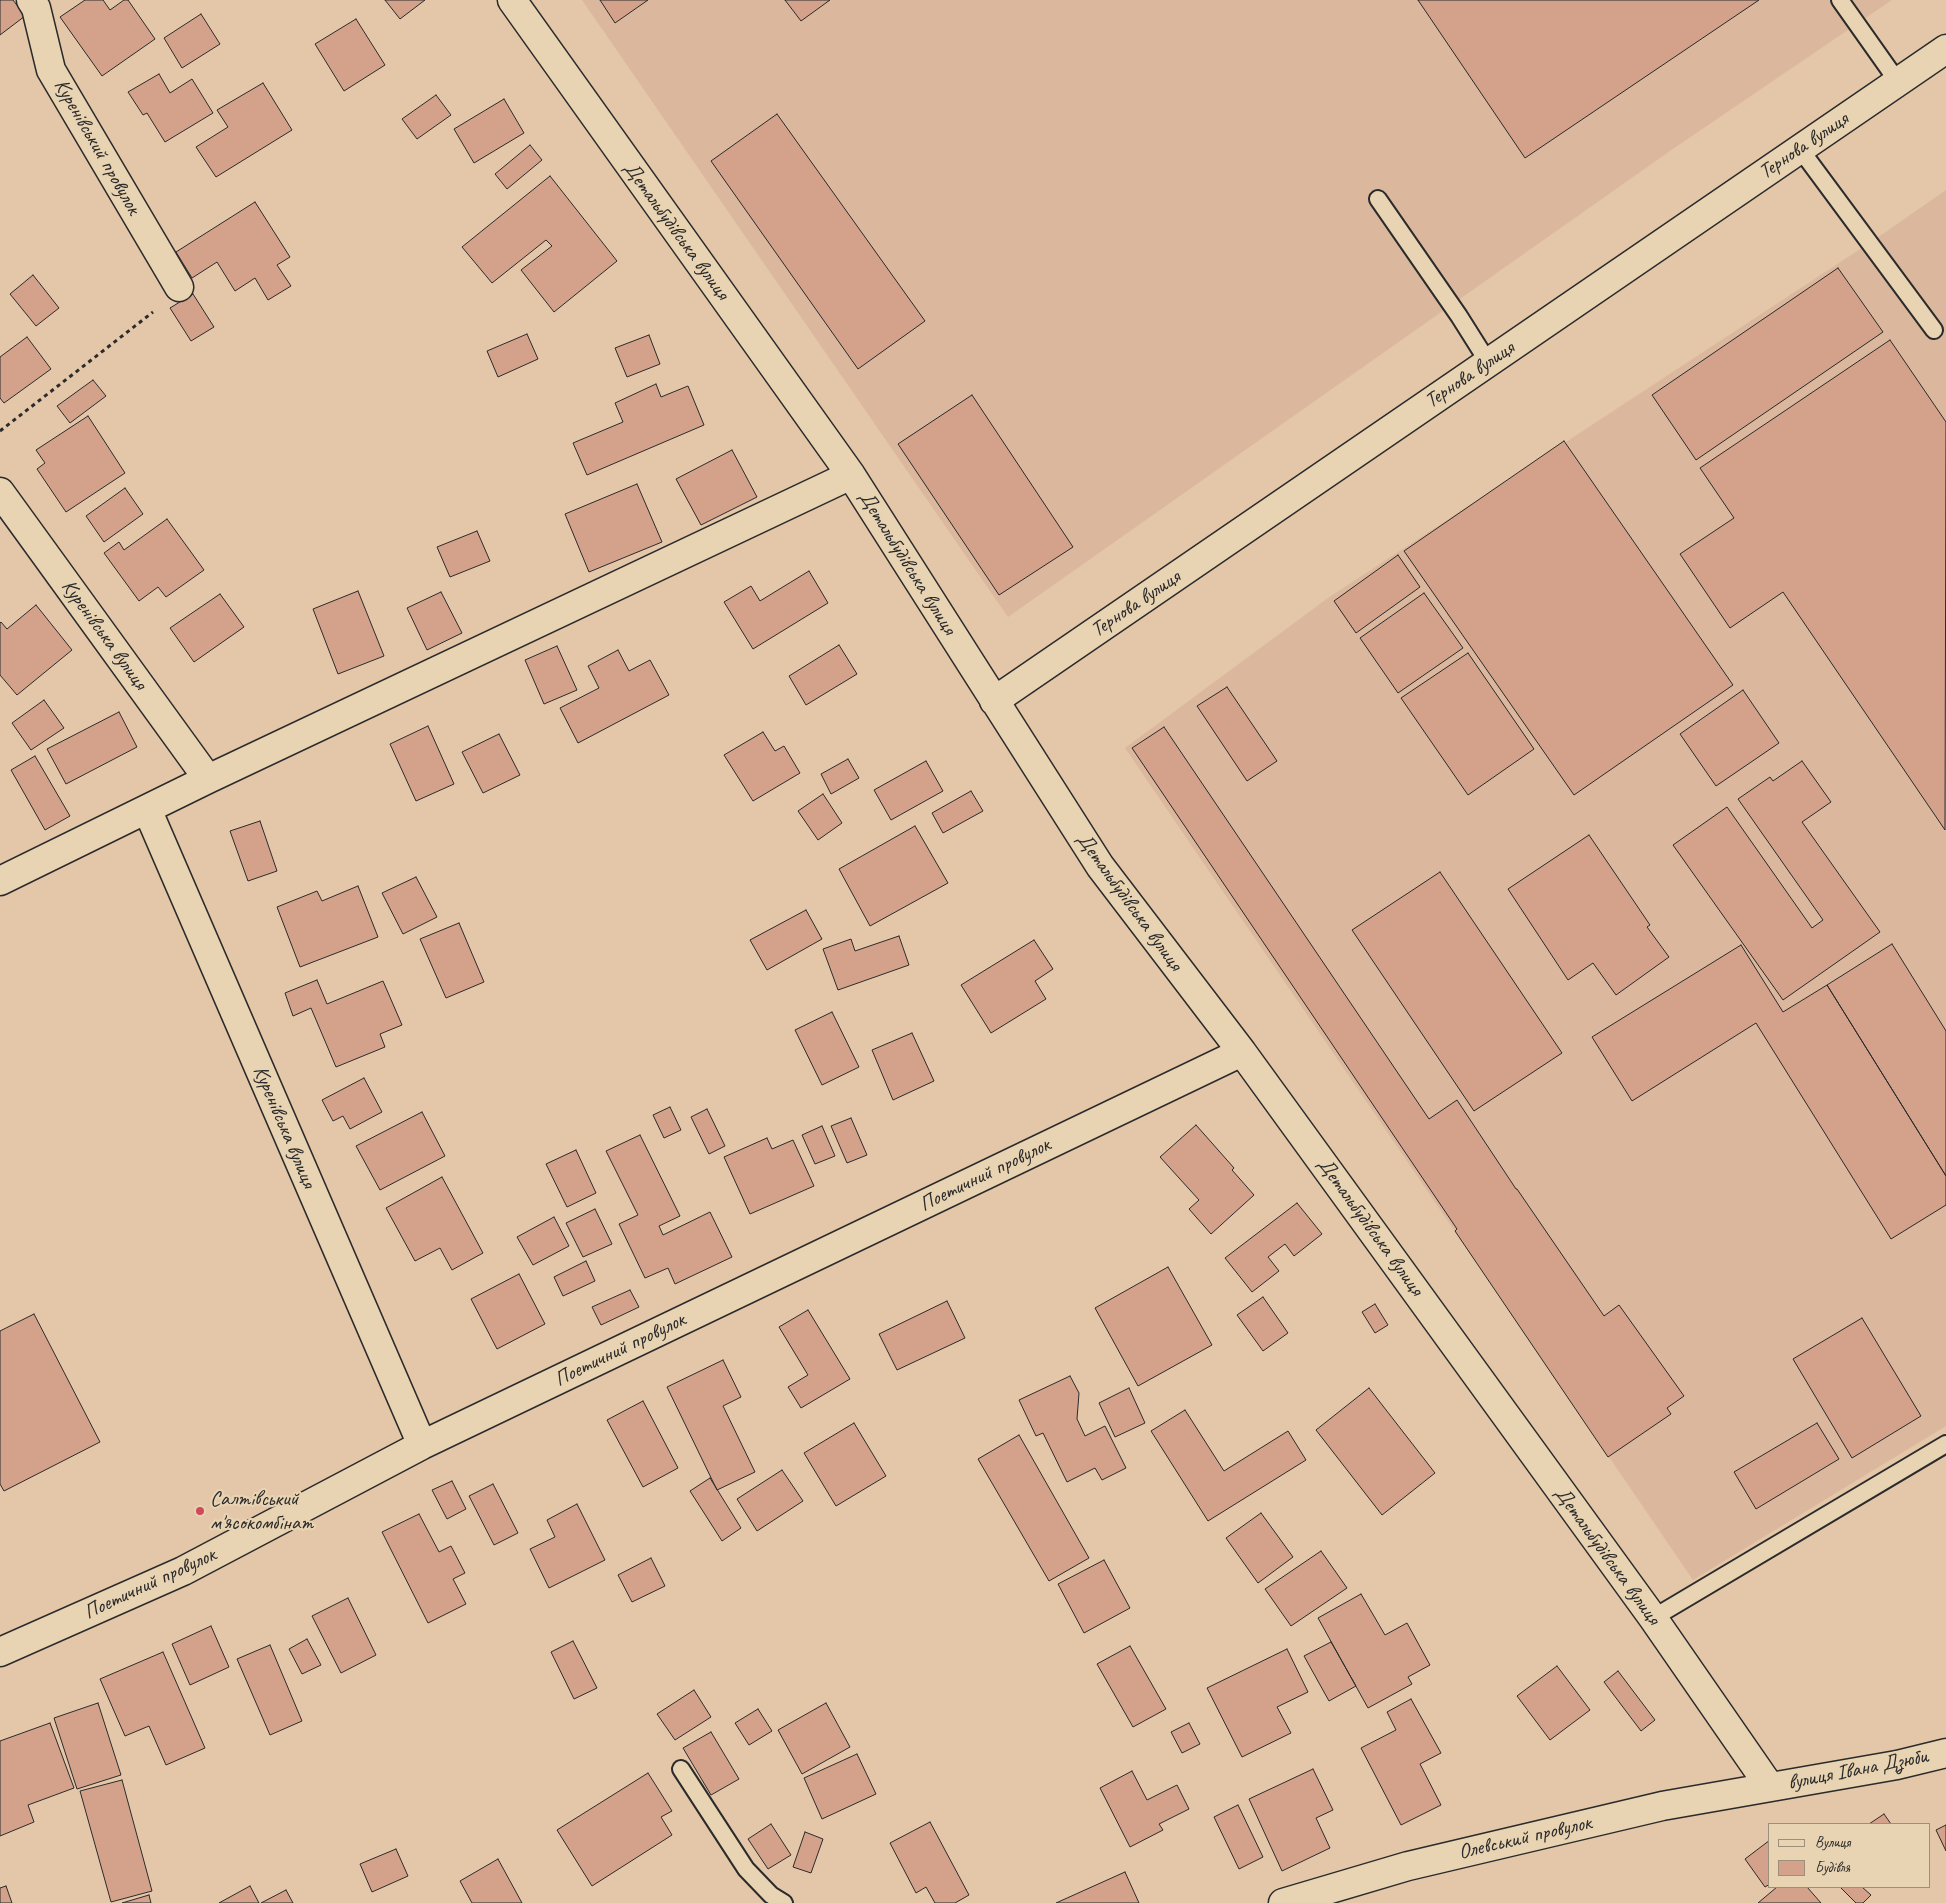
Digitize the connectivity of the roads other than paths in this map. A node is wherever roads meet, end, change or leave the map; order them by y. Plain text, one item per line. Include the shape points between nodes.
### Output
1 (31, 0) edge
2 (512, 0) edge
3 (1840, 0) edge
4 (1946, 49) edge
5 (1898, 82) junction
6 (1800, 149) junction
7 (1378, 199) dead end
8 (179, 286) road end
9 (1934, 330) dead end
10 (1488, 362) junction
11 (851, 475) junction
12 (0, 492) edge
13 (994, 701) junction
14 (208, 778) junction
15 (147, 809) junction
16 (0, 881) edge
17 (1242, 1052) junction
18 (1946, 1444) edge
19 (422, 1445) junction
20 (1653, 1618) junction
21 (0, 1652) edge
22 (1946, 1753) edge
23 (681, 1770) dead end
24 (1770, 1787) junction
25 (784, 1903) edge
26 (1283, 1903) edge

1 - 8 street, Куренівський провулок via 36,8 51,70
2 - 11 street, Детальбудівська вулиця
3 - 5 lane
4 - 5 street, Тернова вулиця
5 - 6 street, Тернова вулиця
6 - 9 lane
6 - 10 street, Тернова вулиця
7 - 10 lane
10 - 13 street, Тернова вулиця
11 - 13 street, Детальбудівська вулиця
11 - 14 street
12 - 14 street, Куренівська вулиця
13 - 17 street, Детальбудівська вулиця via 1100,866
14 - 15 street
15 - 16 street
15 - 19 street, Куренівська вулиця
17 - 19 street, Поетичний провулок
17 - 20 street, Детальбудівська вулиця
18 - 20 lane
19 - 21 street, Поетичний провулок via 183,1571
20 - 24 street, Детальбудівська вулиця
22 - 24 street, вулиця Івана Дзюби
23 - 25 lane via 746,1869 771,1895
24 - 26 street, Олевський провулок via 1662,1806 1408,1866

